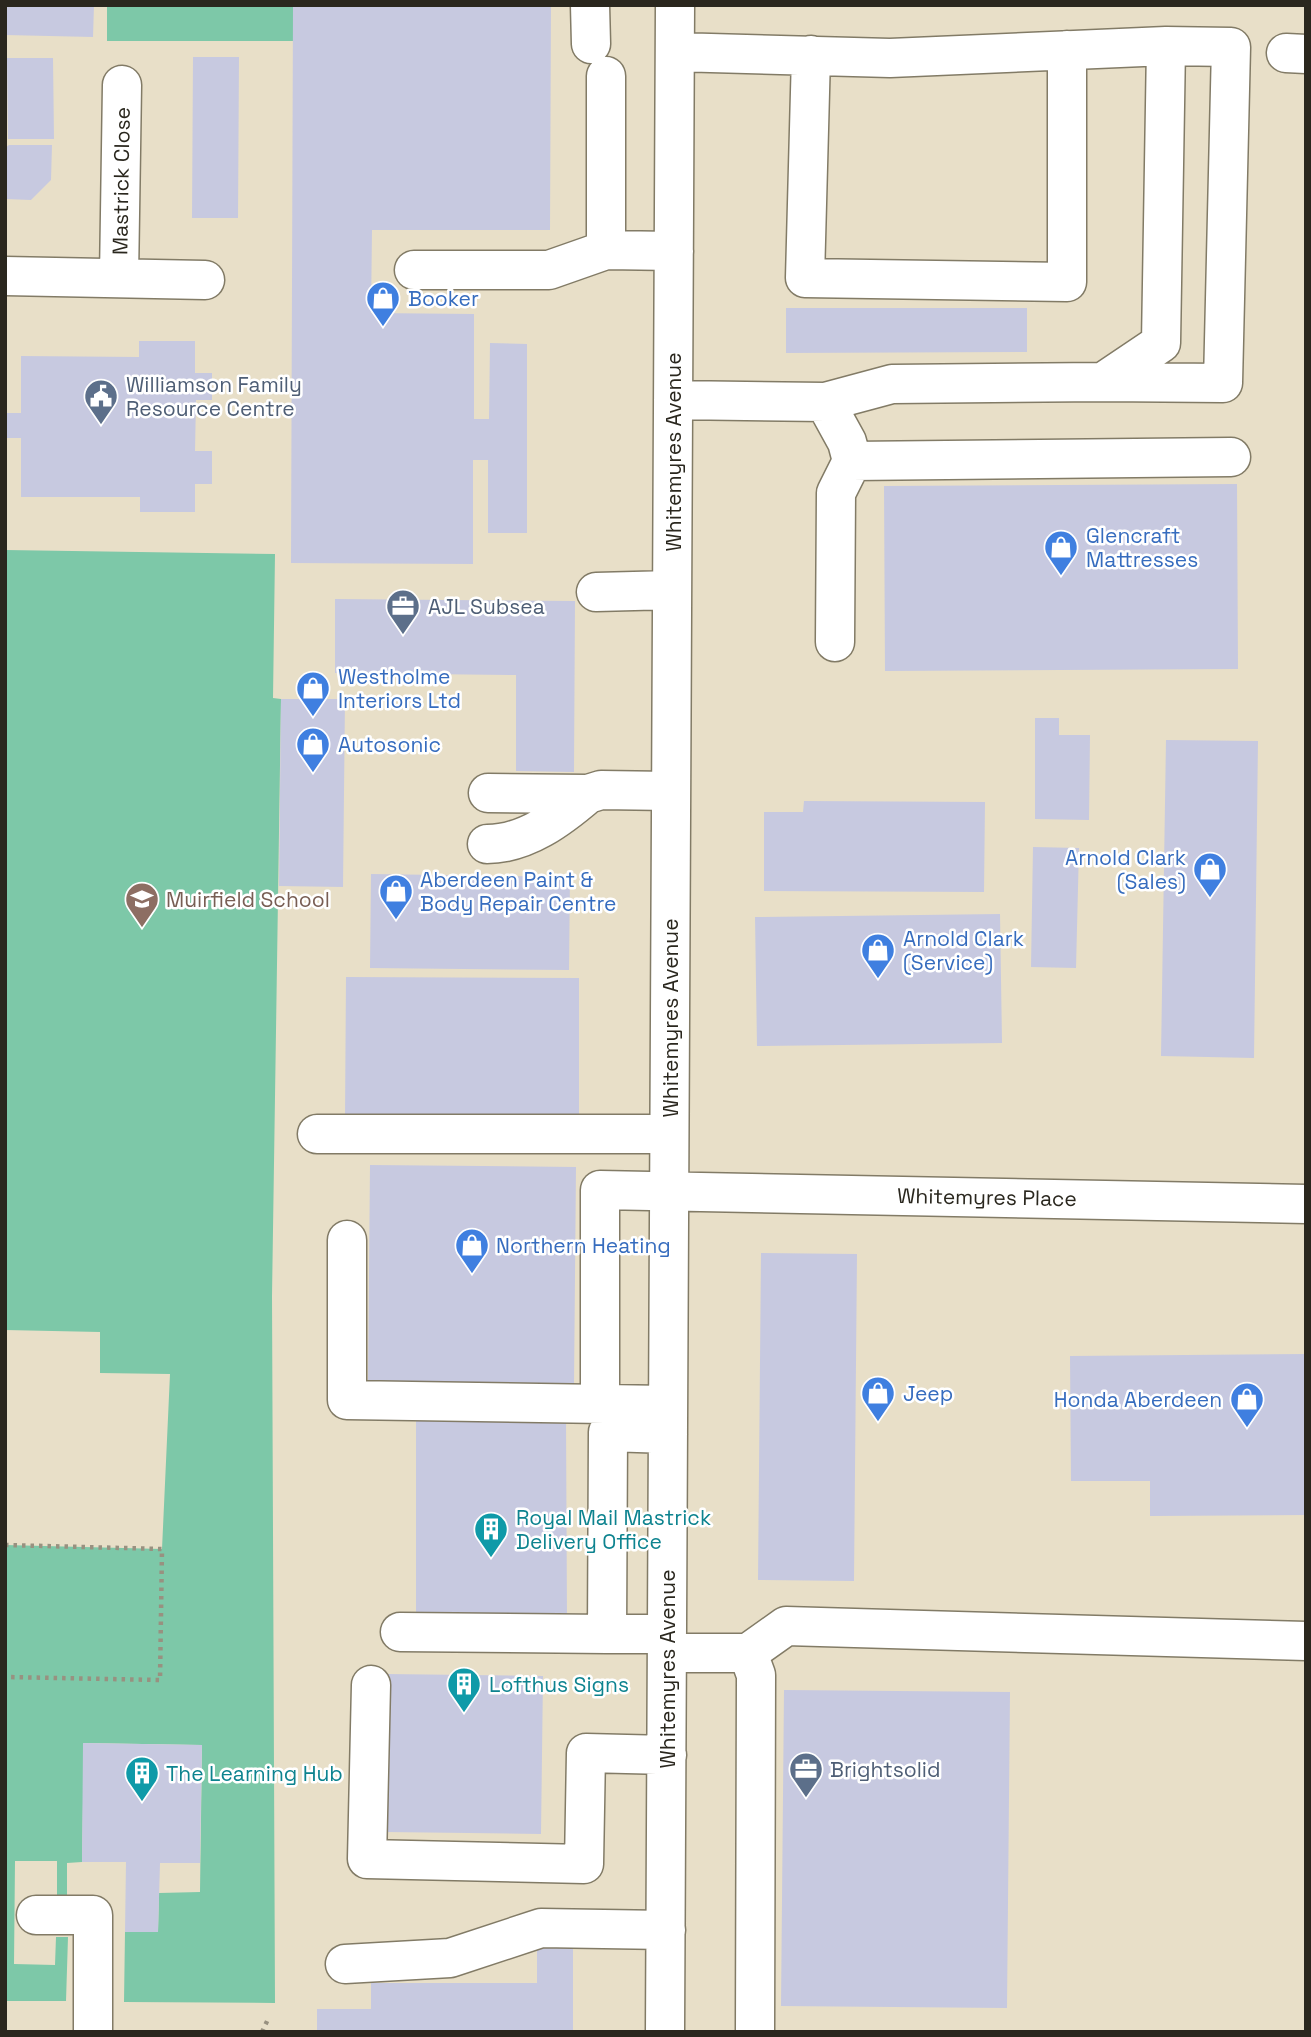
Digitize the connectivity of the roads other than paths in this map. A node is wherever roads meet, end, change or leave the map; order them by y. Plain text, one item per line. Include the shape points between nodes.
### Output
1 (590, 5) edge
2 (675, 5) edge
3 (1166, 46) junction
4 (1067, 50) junction
5 (675, 52) junction
6 (810, 55) junction
7 (122, 85) dead end
8 (606, 250) junction
9 (674, 251) junction
10 (414, 270) dead end
11 (5, 276) edge
12 (119, 278) junction
13 (205, 280) dead end
14 (1102, 382) junction
15 (673, 400) junction
16 (825, 402) junction
17 (1231, 457) dead end
18 (852, 461) junction
19 (672, 590) junction
20 (596, 592) dead end
21 (835, 642) dead end
22 (670, 791) junction
23 (488, 793) dead end
24 (588, 794) junction
25 (488, 844) dead end
26 (317, 1134) dead end
27 (669, 1134) junction
28 (669, 1190) junction
29 (1306, 1204) edge
30 (347, 1240) dead end
31 (600, 1404) junction
32 (668, 1419) junction
33 (400, 1632) dead end
34 (607, 1634) junction
35 (1306, 1641) edge
36 (667, 1643) junction
37 (748, 1653) junction
38 (371, 1685) dead end
39 (667, 1755) junction
40 (36, 1915) dead end
41 (666, 1930) junction
42 (345, 1964) dead end
43 (93, 2032) edge
44 (665, 2032) edge
45 (755, 2032) edge

1 - 8 street via 598,60
2 - 5 street, Whitemyres Avenue
3 - 4 street
3 - 14 street via 1161,343
3 - 14 street via 1231,47 1223,383
4 - 6 street via 902,57
4 - 6 street via 1067,282 805,278
5 - 6 street
5 - 9 street, Whitemyres Avenue
7 - 12 street, Mastrick Close
8 - 9 street
8 - 10 street via 549,270
9 - 15 street, Whitemyres Avenue
11 - 12 street, Mastrick Close
12 - 13 street, Mastrick Close
14 - 16 street via 892,384
15 - 16 street
15 - 19 street, Whitemyres Avenue
16 - 18 street
17 - 18 street
18 - 21 street via 836,493
19 - 20 street
19 - 22 street, Whitemyres Avenue
22 - 24 street via 601,790
22 - 27 street, Whitemyres Avenue
23 - 24 street
24 - 25 street via 555,822 502,844
26 - 27 street
27 - 28 street, Whitemyres Avenue
28 - 29 street, Whitemyres Place
28 - 31 street, Whitemyres Place via 600,1190
28 - 32 street, Whitemyres Avenue
30 - 31 street via 347,1400
31 - 32 street
32 - 34 street via 608,1432
32 - 36 street, Whitemyres Avenue
33 - 34 street
34 - 36 street
35 - 37 street via 786,1626
36 - 37 street
36 - 39 street, Whitemyres Avenue
37 - 45 street via 756,1675
38 - 39 street via 367,1859 583,1864 586,1753
39 - 41 street, Whitemyres Avenue
40 - 43 street via 93,1915
41 - 42 street via 541,1928 450,1958
41 - 44 street, Whitemyres Avenue

